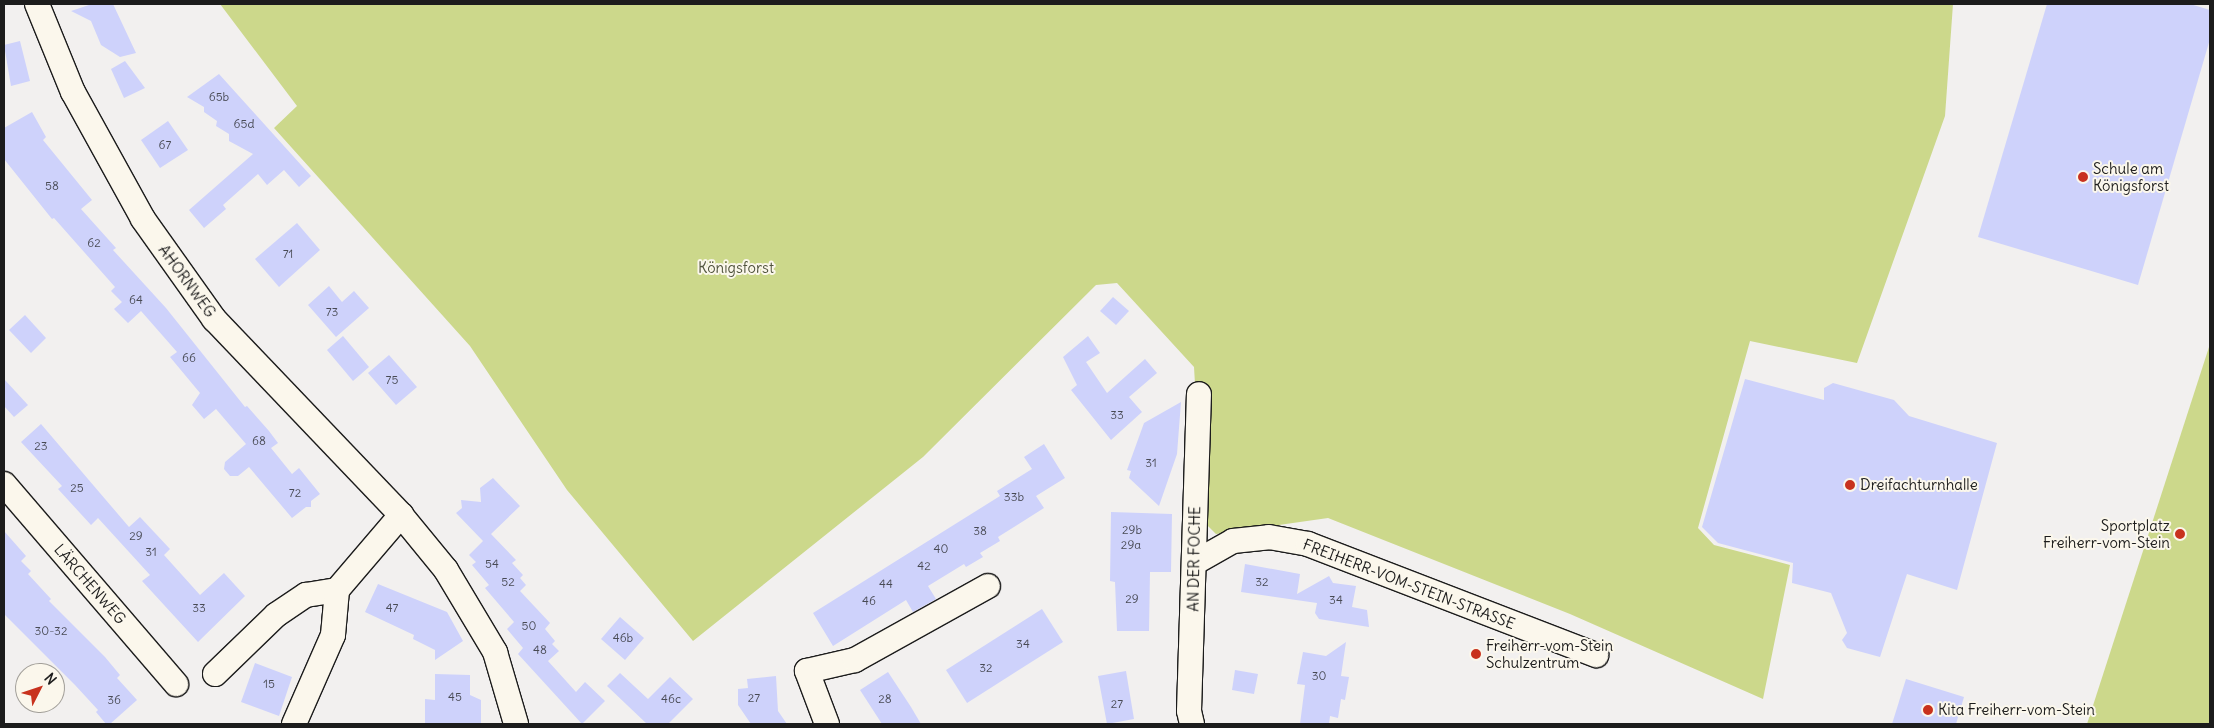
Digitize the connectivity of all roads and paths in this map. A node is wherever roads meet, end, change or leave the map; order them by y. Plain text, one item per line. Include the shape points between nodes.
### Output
1 (37, 4) edge
2 (1199, 394) dead end
3 (4, 484) edge
4 (401, 515) junction
5 (1194, 563) junction
6 (988, 586) dead end
7 (337, 590) junction
8 (1596, 655) dead end
9 (215, 674) dead end
10 (176, 684) dead end
11 (294, 724) edge
12 (516, 724) edge
13 (827, 724) edge
14 (1192, 724) edge

1 - 4 street, AHORNWEG via 73,92 102,146 143,219 208,311 353,468
2 - 5 street, AN DER FOCHE
3 - 10 street, LÄRCHENWEG
4 - 7 street
4 - 12 street, AHORNWEG via 446,570 495,652
5 - 8 street, FREIHERR-VOM-STEIN-STRASSE via 1233,541 1269,537 1308,544
5 - 14 street, AN DER FOCHE via 1189,711
6 - 13 street via 855,660 807,671
7 - 9 street via 306,595 276,615
7 - 11 street via 333,635

